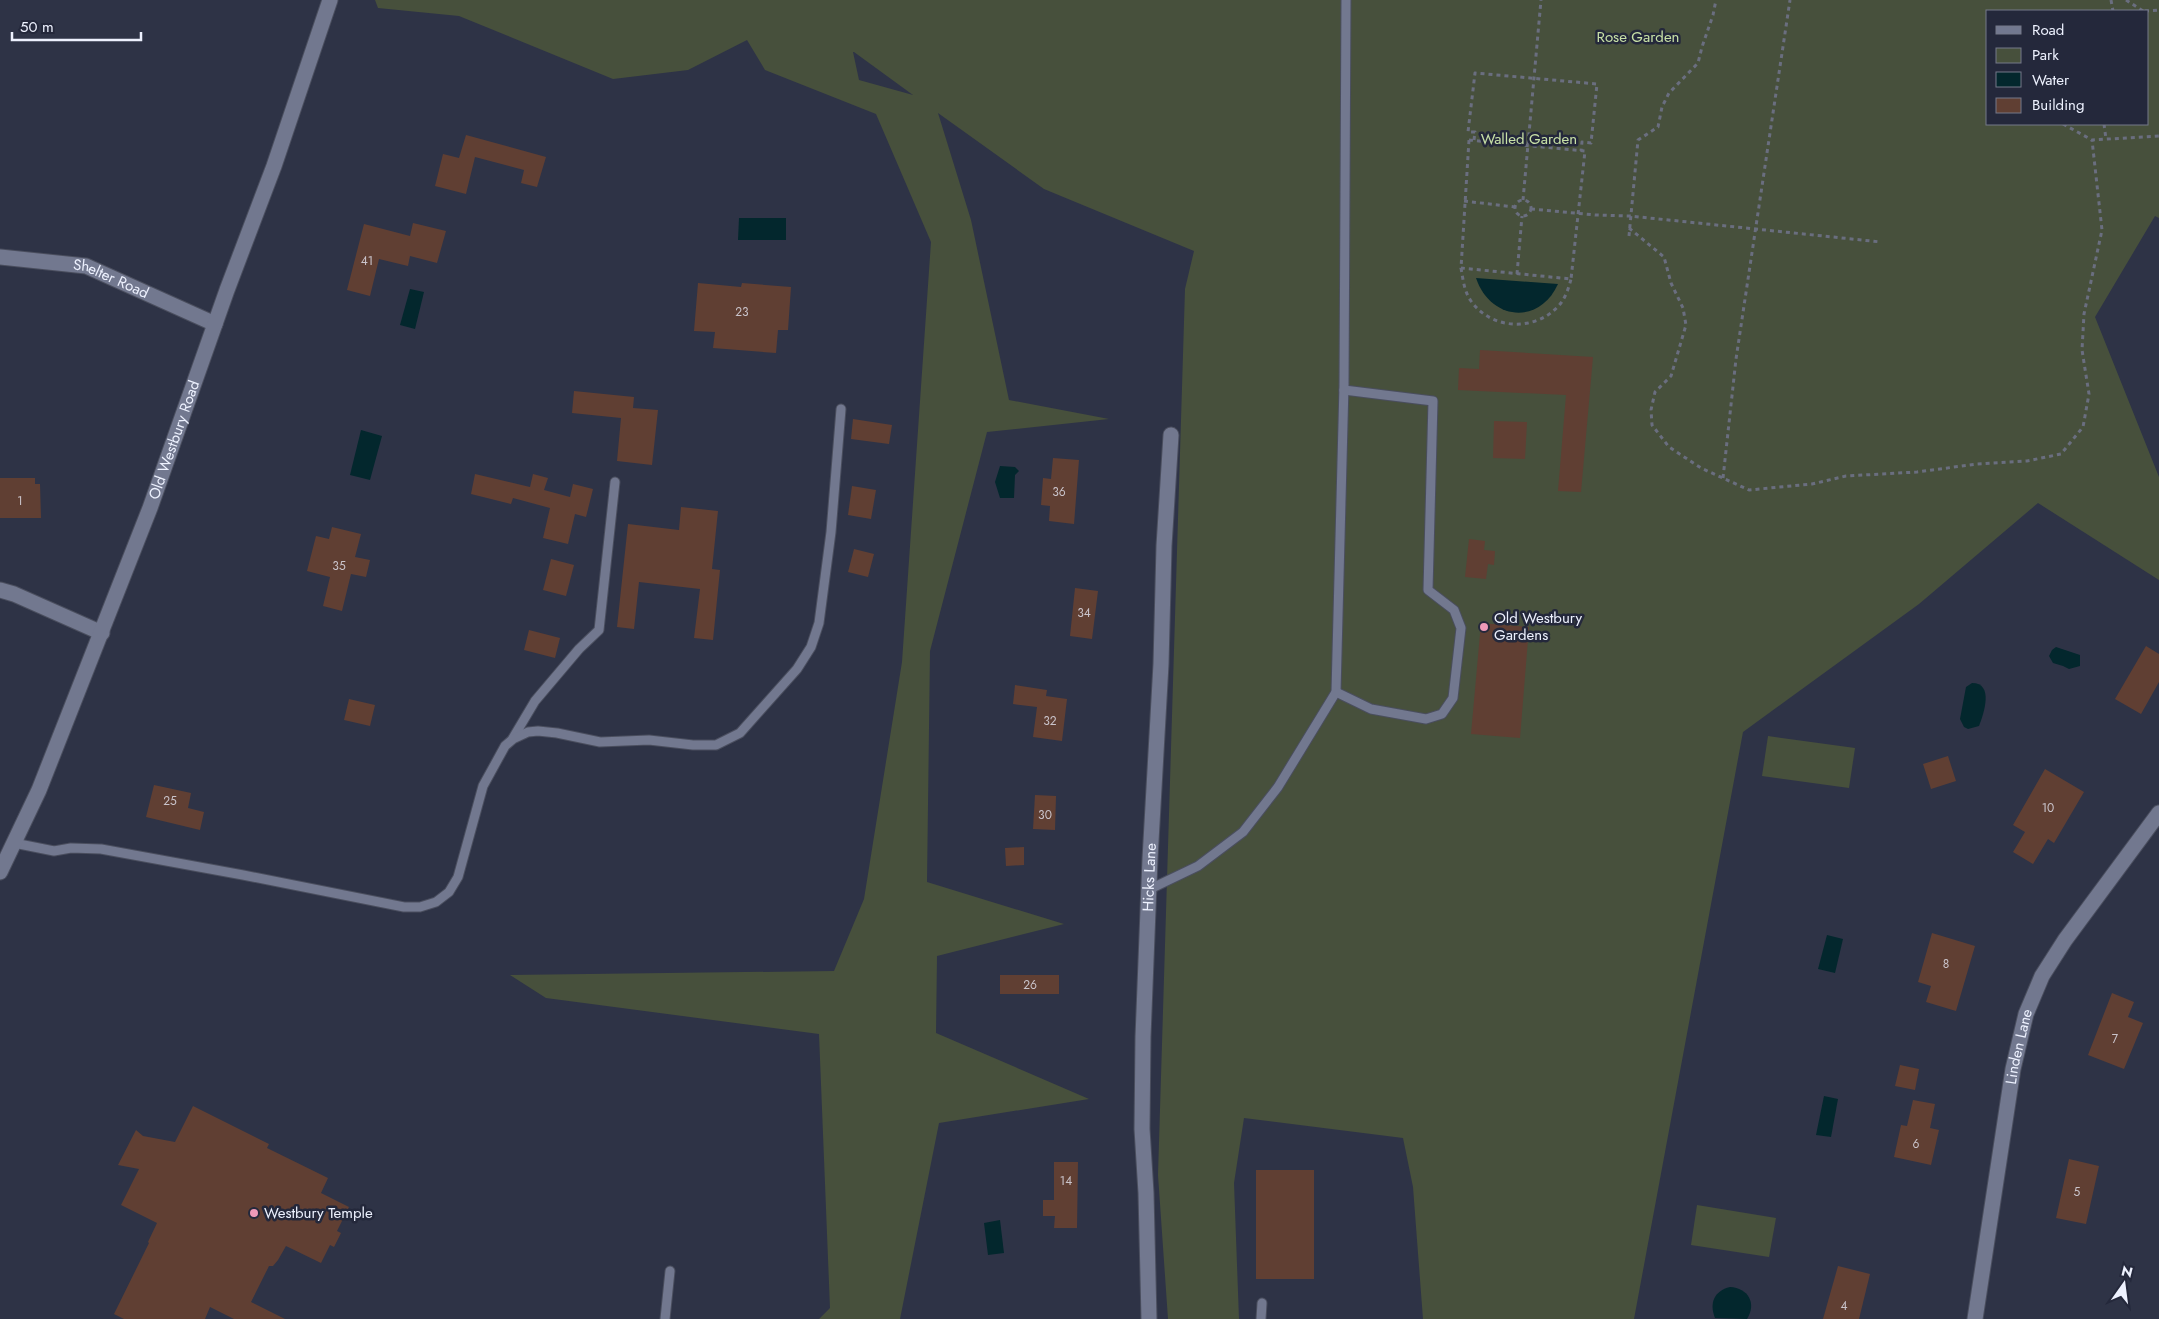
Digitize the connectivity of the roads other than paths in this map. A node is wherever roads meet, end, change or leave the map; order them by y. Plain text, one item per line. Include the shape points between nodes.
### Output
1 (330, 0) edge
2 (1346, 0) edge
3 (0, 257) edge
4 (215, 324) junction
5 (1344, 390) junction
6 (841, 409) dead end
7 (1172, 435) dead end
8 (615, 482) dead end
9 (0, 590) edge
10 (102, 632) junction
11 (1336, 692) junction
12 (513, 739) junction
13 (2159, 813) edge
14 (14, 843) junction
15 (0, 872) edge
16 (1148, 890) junction
17 (670, 1271) dead end
18 (1262, 1303) dead end
19 (665, 1319) edge
20 (1149, 1319) edge
21 (1261, 1319) edge
22 (1974, 1319) edge

1 - 4 street, Old Westbury Road via 274,166
2 - 5 lane
3 - 4 street, Shelter Road via 86,266
4 - 10 street, Old Westbury Road
5 - 11 lane
5 - 11 lane via 1433,401 1428,590 1454,610 1461,628 1453,698 1442,714 1426,719 1371,709
6 - 12 lane via 831,532 819,623 811,647 797,669 740,733 716,745 694,746 649,740 600,742 538,731
7 - 16 street, Hicks Lane
8 - 12 lane via 599,630 534,701
9 - 10 street
10 - 14 street, Old Westbury Road via 39,790
11 - 16 lane via 1278,787 1243,832 1198,866
12 - 14 lane via 505,746 483,786 458,877 449,892 436,902 420,907 404,907 100,849 54,851
13 - 22 street, Linden Lane via 2065,940 2042,976 2026,1014 2013,1069
14 - 15 street, Old Westbury Road
16 - 20 street, Hicks Lane via 1142,1129
17 - 19 lane
18 - 21 lane

